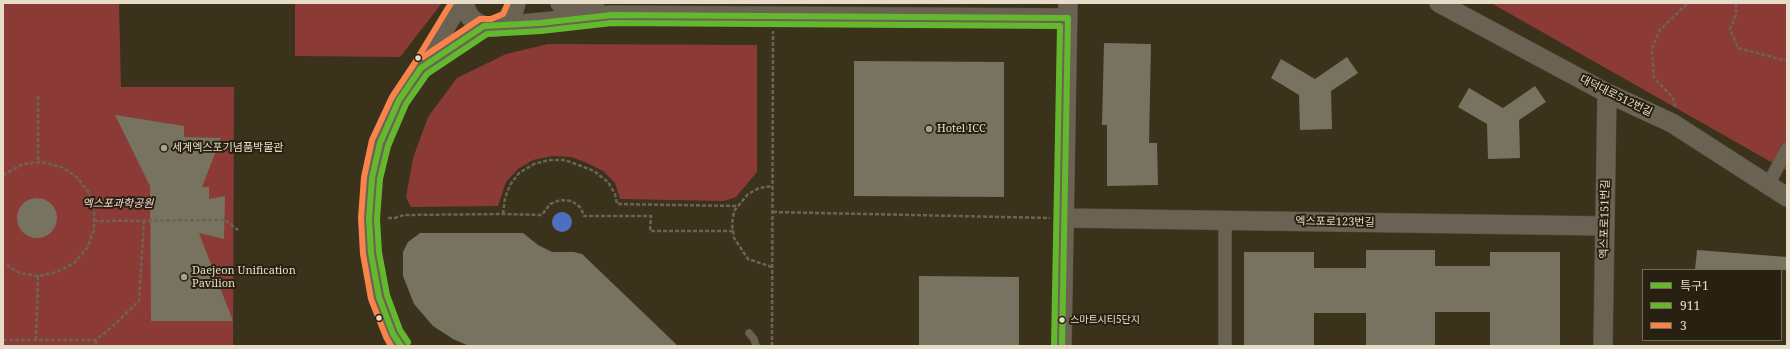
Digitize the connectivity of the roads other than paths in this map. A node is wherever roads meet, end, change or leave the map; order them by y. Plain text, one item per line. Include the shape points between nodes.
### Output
1 (460, 3) edge
2 (465, 3) edge
3 (516, 3) edge
4 (560, 3) edge
5 (1439, 3) edge
6 (1068, 10) edge
7 (612, 14) junction
8 (492, 25) junction
9 (421, 68) junction
10 (1607, 93) junction
11 (1787, 149) edge
12 (1768, 185) junction
13 (1787, 197) edge
14 (1064, 218) junction
15 (1225, 221) junction
16 (1605, 226) junction
17 (749, 333) dead end
18 (401, 346) edge
19 (756, 346) edge
20 (1062, 346) edge
21 (1224, 346) edge
22 (1603, 346) edge

1 - 9 street
2 - 8 street via 470,17 476,22
3 - 8 street via 508,21
4 - 7 street
5 - 10 street, 대덕대로512번길
6 - 7 street
6 - 14 street
7 - 8 street
8 - 9 street
9 - 18 street via 399,100 380,143 370,196 370,253 379,297 393,334
10 - 12 street, 대덕대로512번길 via 1672,123
10 - 16 street, 엑스포로151번길
11 - 12 street
12 - 13 street, 대덕대로512번길
14 - 15 street, 엑스포로123번길
14 - 20 street
15 - 16 street, 엑스포로123번길
15 - 21 street
16 - 22 street, 엑스포로151번길
17 - 19 lane

